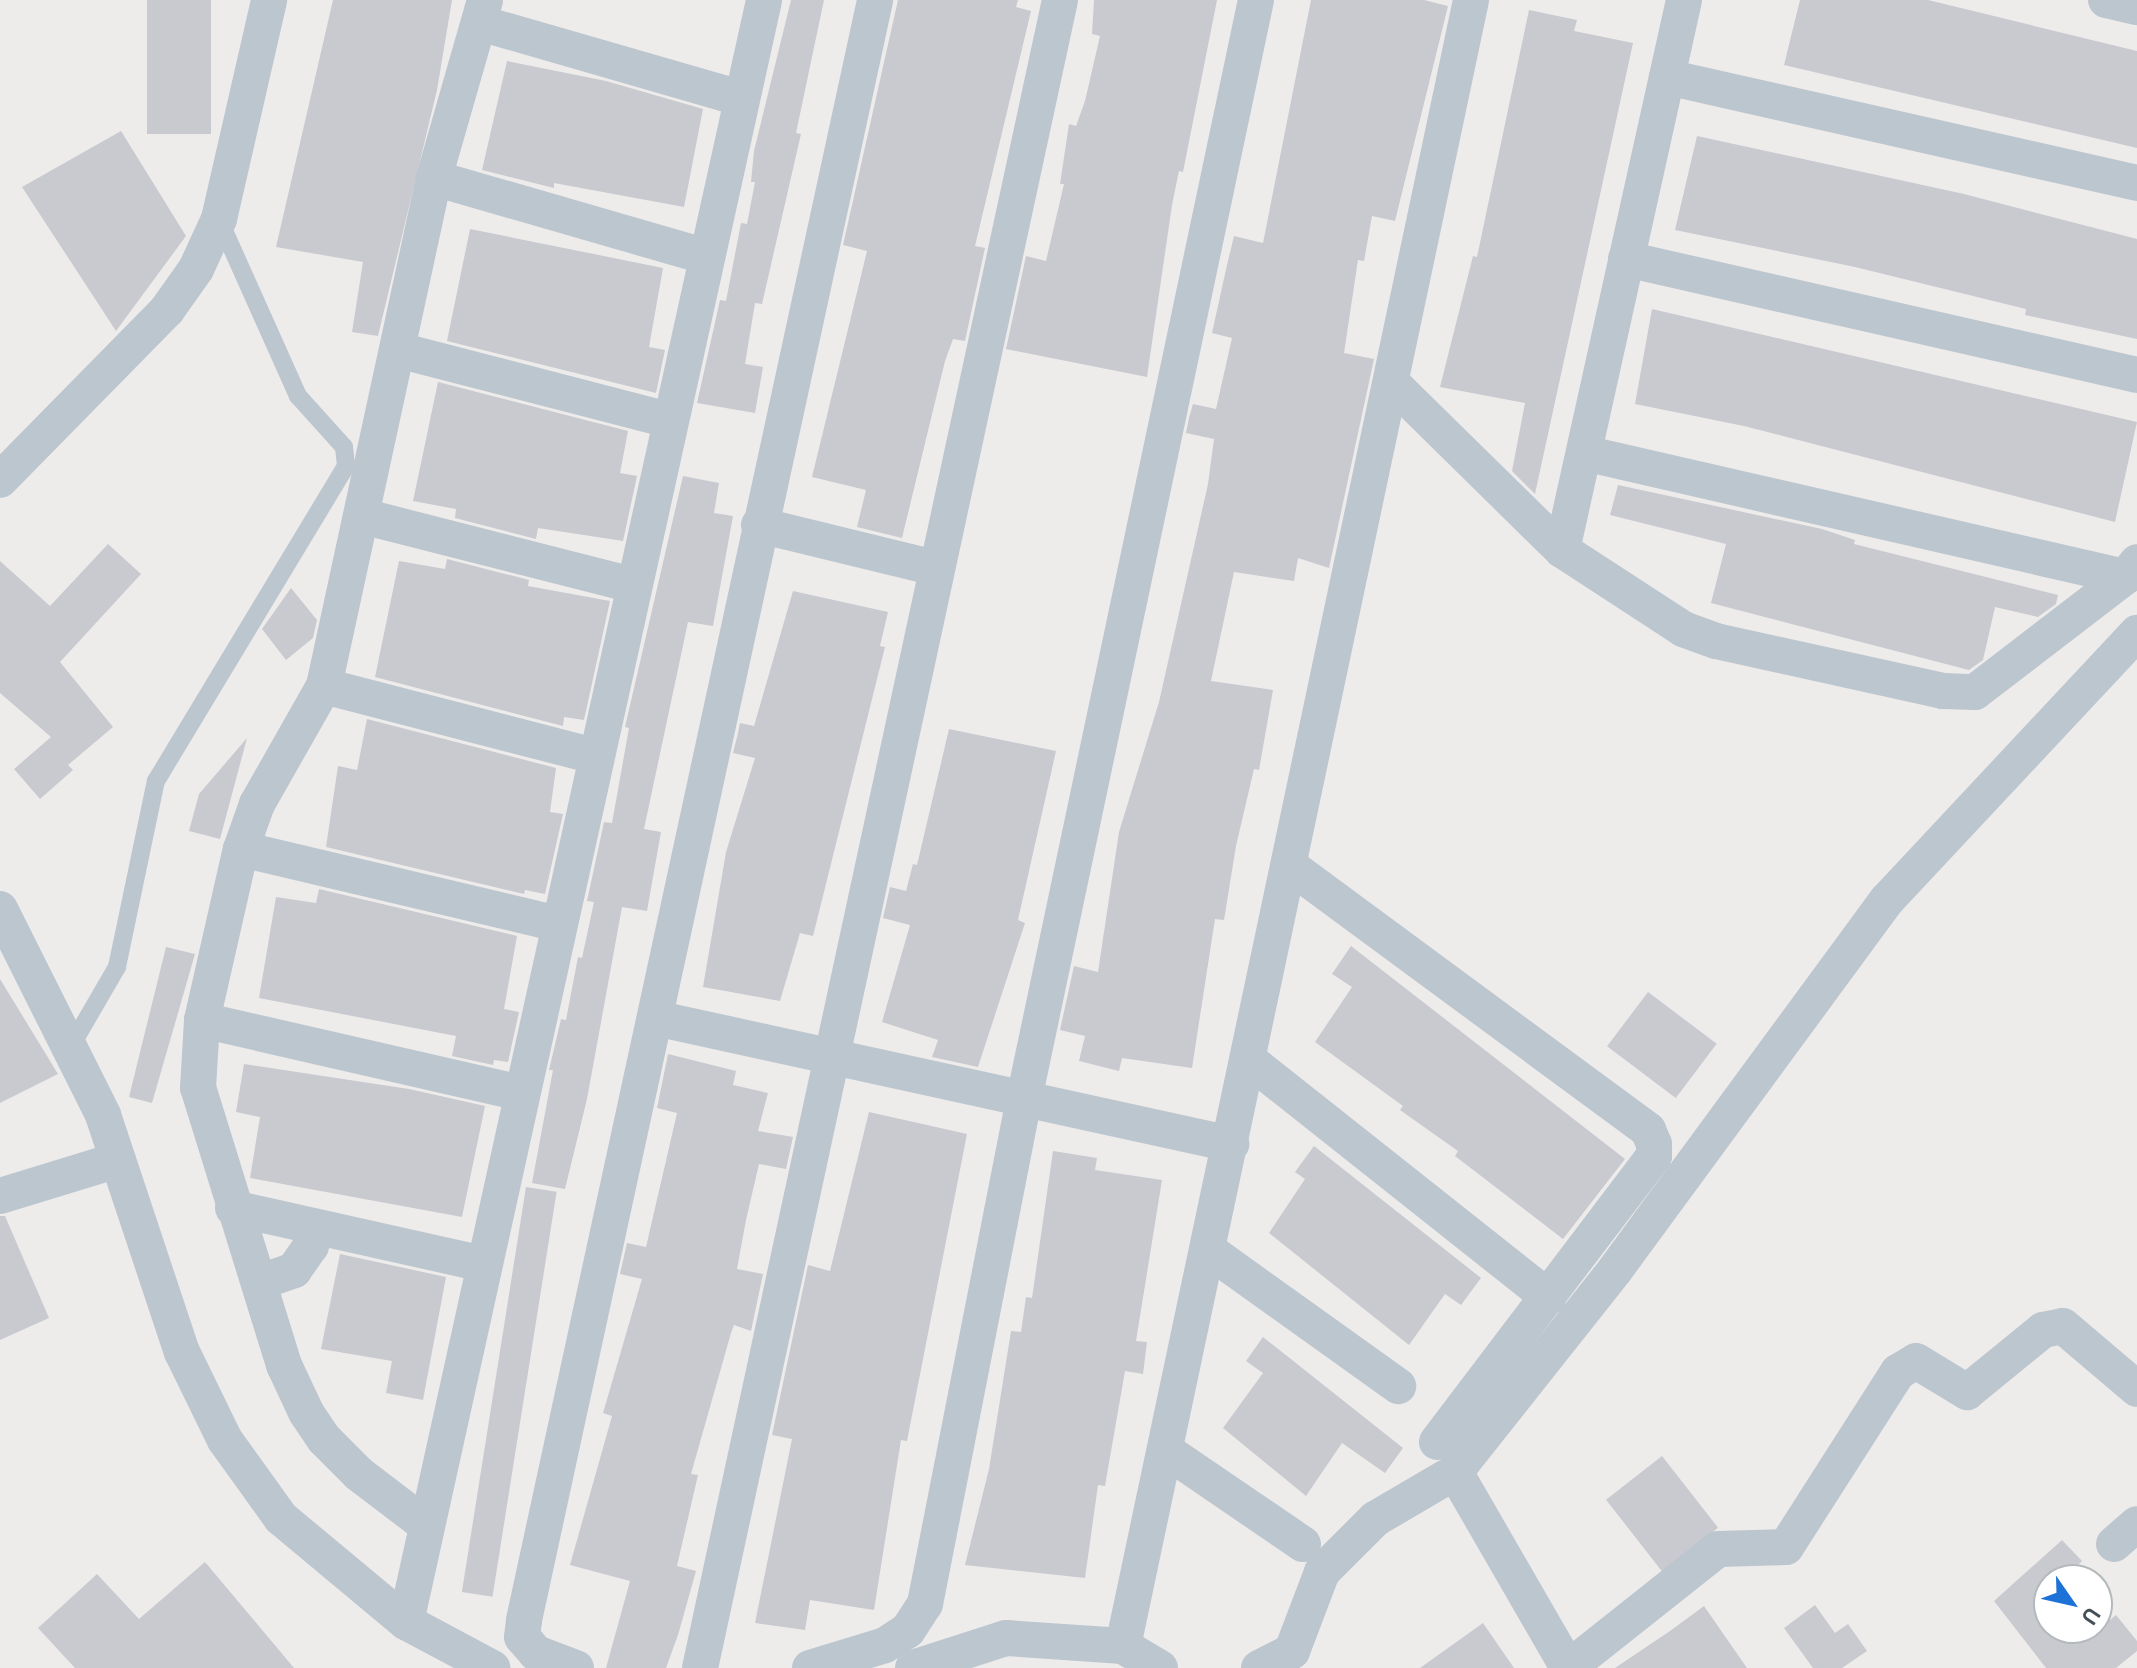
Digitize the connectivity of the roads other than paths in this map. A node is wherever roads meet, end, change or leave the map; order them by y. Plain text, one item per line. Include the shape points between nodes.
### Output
1 (269, 0) edge
2 (764, 0) edge
3 (875, 0) edge
4 (1060, 0) edge
5 (1256, 0) edge
6 (1471, 0) edge
7 (1684, 0) edge
8 (2106, 0) edge
9 (2137, 7) edge
10 (483, 12) edge
11 (1667, 77) junction
12 (740, 98) junction
13 (434, 178) junction
14 (2137, 183) edge
15 (219, 219) junction
16 (705, 256) junction
17 (1626, 259) junction
18 (398, 350) junction
19 (2137, 375) edge
20 (1391, 382) junction
21 (669, 420) junction
22 (1584, 453) junction
23 (0, 480) edge
24 (362, 516) junction
25 (759, 525) junction
26 (1562, 550) junction
27 (935, 568) junction
28 (2131, 570) edge
29 (633, 585) junction
30 (2137, 633) edge
31 (324, 686) junction
32 (595, 756) junction
33 (241, 849) junction
34 (1290, 866) junction
35 (0, 909) edge
36 (558, 924) junction
37 (655, 1018) junction
38 (202, 1020) junction
39 (70, 1048) junction
40 (832, 1057) junction
41 (1249, 1060) junction
42 (521, 1093) junction
43 (1024, 1099) junction
44 (1231, 1144) junction
45 (118, 1160) junction
46 (0, 1196) edge
47 (233, 1208) junction
48 (314, 1227) junction
49 (1208, 1250) junction
50 (483, 1264) junction
51 (260, 1282) junction
52 (1548, 1297) junction
53 (1398, 1386) dead end
54 (2137, 1389) edge
55 (1165, 1450) junction
56 (1446, 1457) junction
57 (426, 1525) junction
58 (1303, 1544) dead end
59 (406, 1622) junction
60 (1123, 1646) junction
61 (492, 1668) edge
62 (576, 1668) edge
63 (700, 1668) edge
64 (810, 1668) edge
65 (913, 1668) edge
66 (1160, 1668) edge
67 (1259, 1668) edge
68 (1568, 1668) edge

1 - 15 street
2 - 12 street
3 - 25 street
4 - 27 street
5 - 43 street
6 - 20 street
7 - 11 street
8 - 9 street
10 - 12 street
10 - 13 street
11 - 14 street
11 - 17 street
12 - 16 street
13 - 16 street
13 - 18 street
15 - 23 street via 196,269 167,310
15 - 39 lane via 298,396 344,447 346,466 156,781 117,967
16 - 21 street
17 - 19 street
17 - 22 street
18 - 21 street
18 - 24 street
20 - 26 street
20 - 34 street
21 - 29 street
22 - 26 street
22 - 28 street
24 - 29 street
24 - 31 street
25 - 27 street
25 - 37 street
26 - 28 street via 1683,629 1716,641 1955,694 1992,683
27 - 40 street
29 - 32 street
30 - 56 street via 1887,900 1615,1270
31 - 32 street
31 - 33 street via 257,804
32 - 36 street
33 - 36 street
33 - 38 street
34 - 41 street
34 - 52 street via 1648,1130 1654,1156
35 - 39 street
36 - 42 street
37 - 40 street
37 - 62 street via 524,1620 522,1637 536,1653
38 - 42 street
38 - 47 street via 198,1088
39 - 45 street
40 - 43 street
40 - 63 street
41 - 44 street
41 - 52 street
42 - 50 street
43 - 44 street
43 - 64 street via 925,1604 908,1630 885,1645
44 - 49 street
45 - 46 street
45 - 59 street via 182,1352 225,1440 281,1518
47 - 48 street
47 - 51 street
48 - 50 street
48 - 51 street via 311,1246 294,1270
49 - 53 street
49 - 55 street
50 - 57 street
51 - 57 street via 284,1365 324,1439
52 - 56 street
54 - 68 street via 2063,1326 2043,1330 1967,1392 1916,1361 1898,1372 1786,1547 1718,1549
55 - 58 street
55 - 60 street
56 - 67 street via 1322,1572 1292,1651
56 - 68 street
57 - 59 street
59 - 61 street
60 - 65 street via 1006,1638
60 - 66 street

